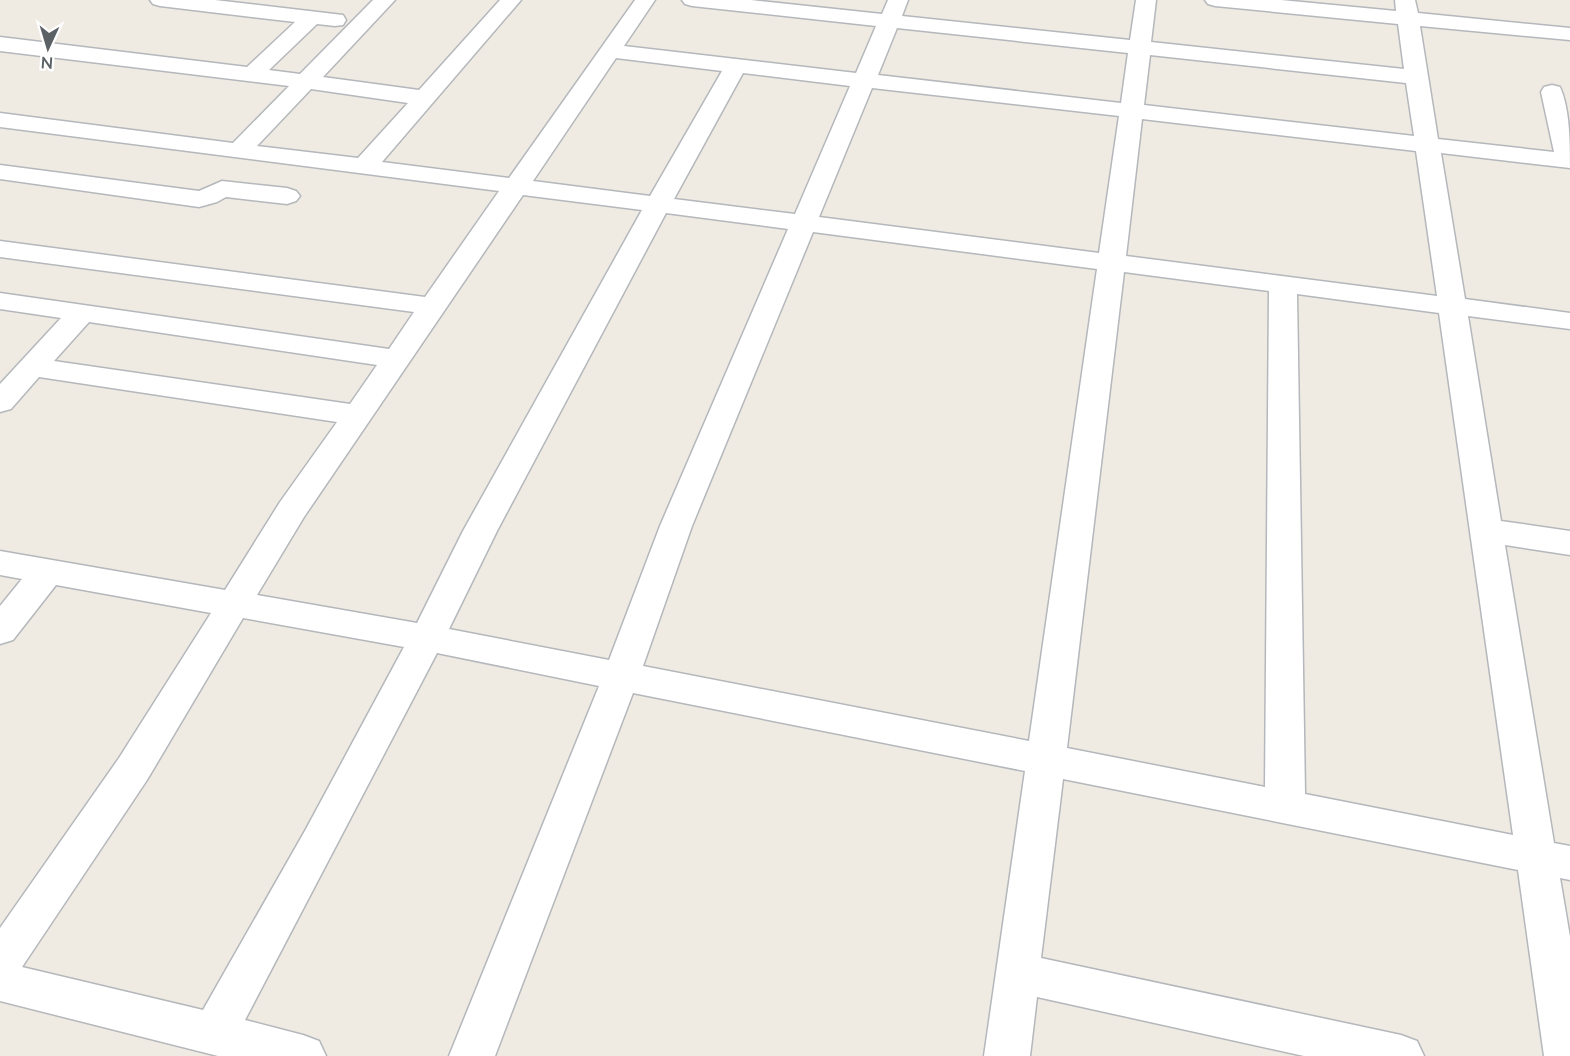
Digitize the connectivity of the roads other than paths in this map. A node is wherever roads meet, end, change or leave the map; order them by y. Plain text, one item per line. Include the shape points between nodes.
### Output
1 (160, 0) edge
2 (385, 0) edge
3 (511, 0) edge
4 (645, 0) edge
5 (692, 0) edge
6 (1146, 0) edge
7 (1215, 0) edge
8 (1406, 9) edge
9 (893, 11) edge
10 (312, 17) junction
11 (335, 20) dead end
12 (1570, 34) edge
13 (0, 44) edge
14 (1140, 48) junction
15 (608, 51) junction
16 (736, 66) junction
17 (252, 74) junction
18 (1417, 76) junction
19 (308, 81) junction
20 (864, 81) junction
21 (1552, 92) dead end
22 (425, 98) junction
23 (1131, 111) junction
24 (0, 120) edge
25 (1427, 145) junction
26 (239, 150) junction
27 (1569, 161) edge
28 (365, 166) junction
29 (0, 172) edge
30 (518, 186) junction
31 (287, 196) dead end
32 (658, 204) junction
33 (805, 222) junction
34 (0, 249) edge
35 (1111, 262) junction
36 (1282, 285) junction
37 (0, 301) edge
38 (432, 306) junction
39 (1451, 306) junction
40 (82, 314) junction
41 (1570, 321) edge
42 (397, 359) junction
43 (33, 367) junction
44 (0, 402) edge
45 (357, 415) junction
46 (1485, 530) junction
47 (1570, 543) edge
48 (0, 563) edge
49 (48, 571) junction
50 (234, 604) junction
51 (0, 631) edge
52 (427, 638) junction
53 (621, 676) junction
54 (1046, 759) junction
55 (1285, 806) junction
56 (1535, 856) junction
57 (1570, 863) edge
58 (0, 963) edge
59 (1018, 973) junction
60 (0, 981) edge
61 (214, 1034) junction
62 (303, 1056) edge
63 (472, 1056) edge
64 (1007, 1056) edge
65 (1401, 1056) edge
66 (1567, 1056) edge

1 - 10 street
2 - 19 street
3 - 22 street
4 - 15 street
5 - 9 street
6 - 14 street
7 - 8 street
8 - 12 street
8 - 18 street
9 - 14 street
9 - 20 street
10 - 11 street
10 - 17 street
13 - 17 street
14 - 18 street
14 - 23 street
15 - 16 street
15 - 30 street
16 - 20 street
16 - 32 street
17 - 19 street
18 - 25 street
19 - 22 street
19 - 26 street
20 - 23 street
20 - 33 street
21 - 27 street
22 - 28 street
23 - 25 street
23 - 35 street
24 - 26 street
25 - 27 street
25 - 39 street
26 - 28 street
28 - 30 street
29 - 31 street via 199,199 229,189
30 - 32 street
30 - 38 street
32 - 33 street
32 - 52 street via 480,531
33 - 35 street
33 - 53 street via 676,526
34 - 38 street
35 - 36 street
35 - 54 street
36 - 39 street
36 - 55 street
37 - 40 street
38 - 42 street
39 - 41 street
39 - 46 street
40 - 42 street
40 - 43 street
42 - 45 street
43 - 44 street
43 - 45 street
45 - 50 street
46 - 47 street
46 - 56 street
48 - 49 street
49 - 50 street
49 - 51 street
50 - 52 street
50 - 58 street via 134,769
52 - 53 street
52 - 61 street
53 - 54 street
53 - 63 street
54 - 55 street
54 - 59 street
55 - 56 street
56 - 57 street
56 - 66 street
59 - 64 street
59 - 65 street
60 - 61 street
61 - 62 street

